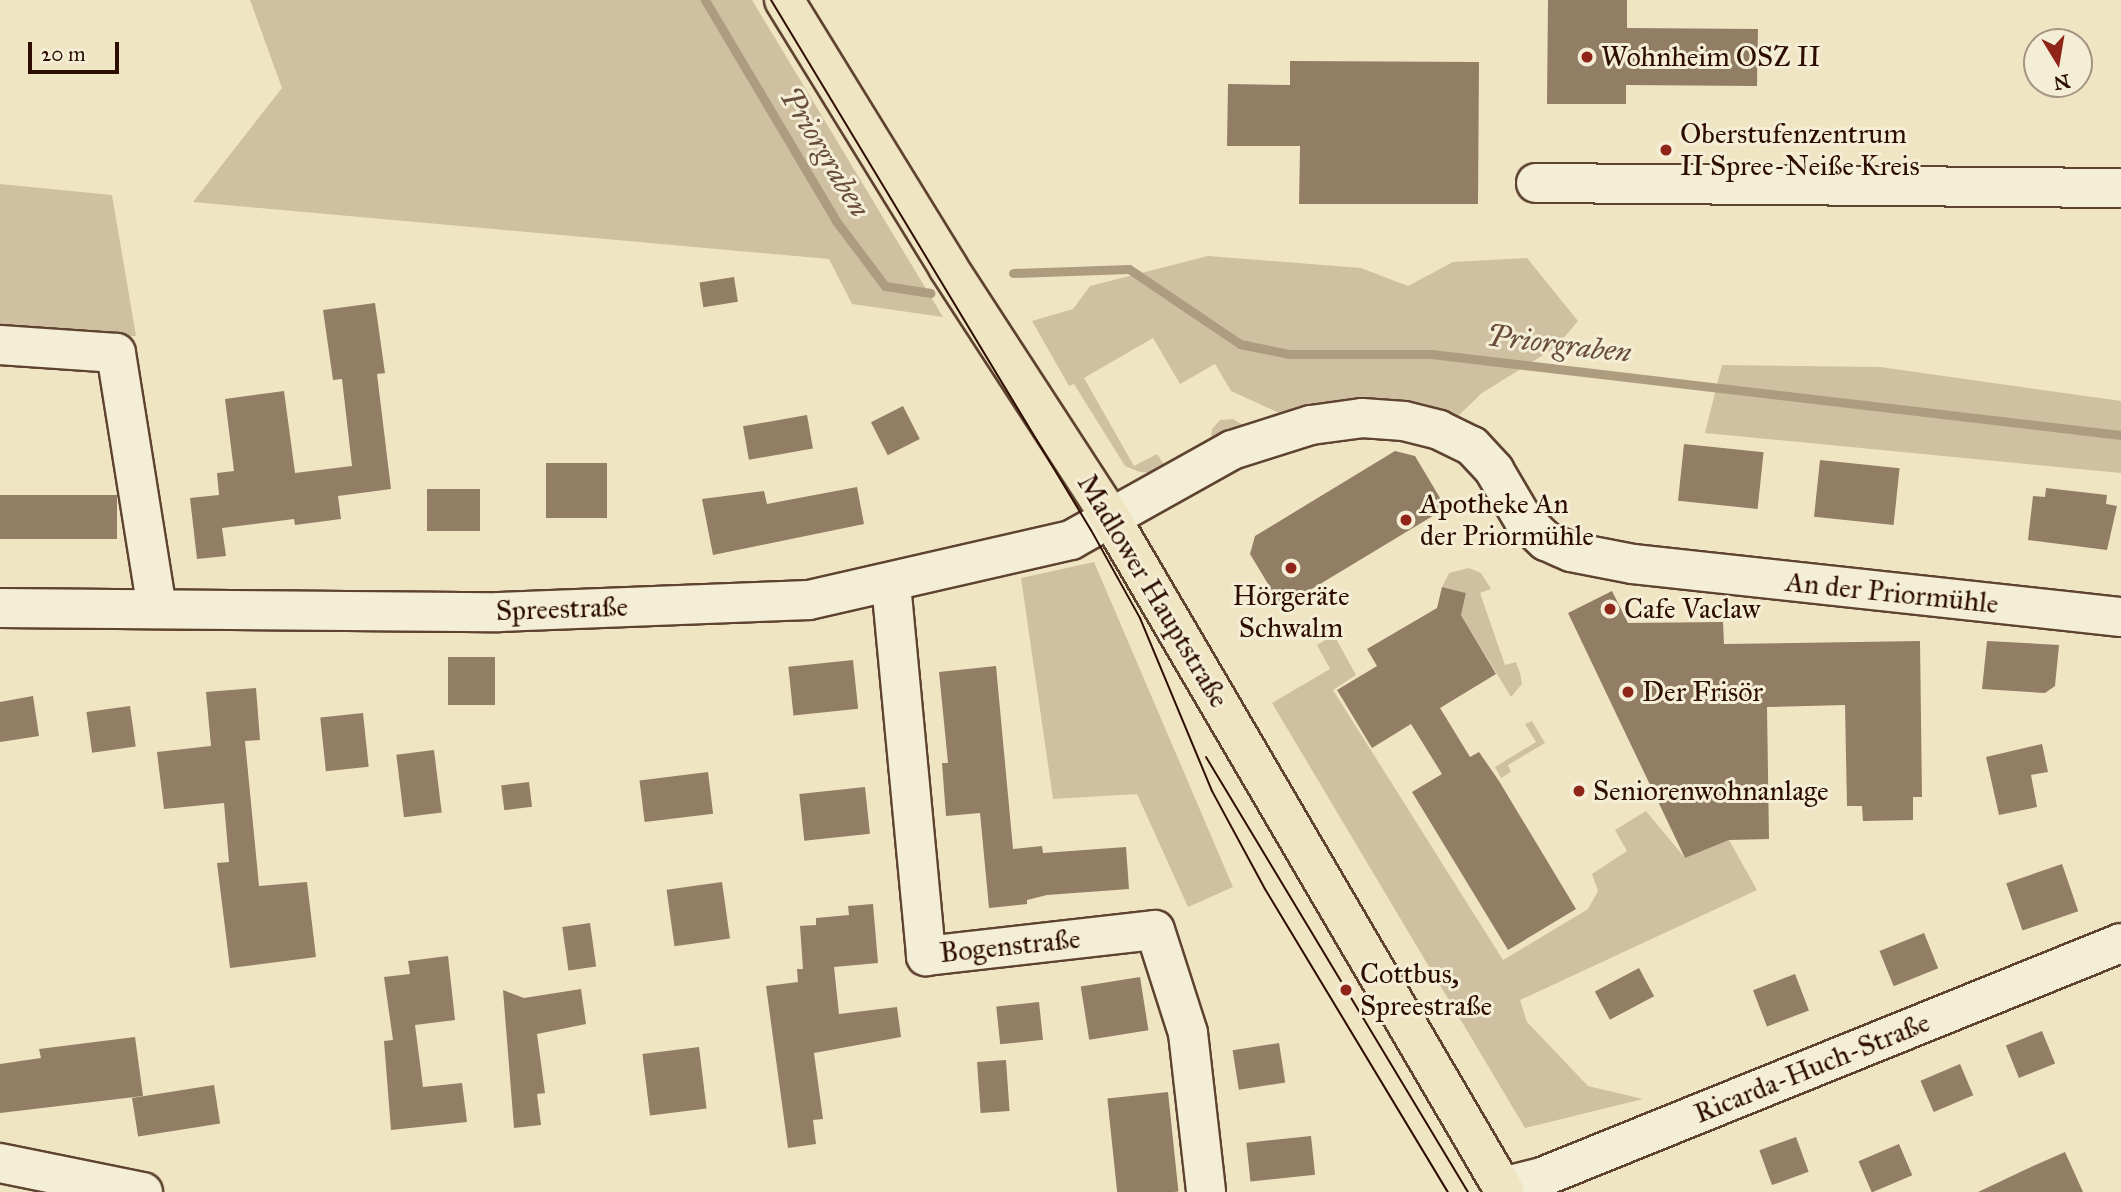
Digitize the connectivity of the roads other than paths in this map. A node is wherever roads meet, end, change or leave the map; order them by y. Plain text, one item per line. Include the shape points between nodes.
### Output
1 (784, 0) edge
2 (1536, 183) dead end
3 (2121, 188) edge
4 (0, 345) edge
5 (1112, 520) junction
6 (891, 584) junction
7 (0, 608) edge
8 (157, 609) junction
9 (2121, 617) edge
10 (2121, 943) edge
11 (0, 1163) edge
12 (1503, 1189) edge
13 (143, 1192) edge
14 (1206, 1192) edge

1 - 5 main road, Madlower Hauptstraße via 948,267
2 - 3 street
4 - 8 street via 116,353
5 - 6 street, Spreestraße via 1071,540
5 - 9 street, An der Priormühle via 1232,450 1281,433 1363,418 1404,421 1439,430 1472,446 1494,470 1523,519 1546,541 1571,552 1633,564
5 - 12 main road, Madlower Hauptstraße
6 - 8 street, Spreestraße via 808,600 525,611
6 - 14 street, Bogenstraße via 926,956 1155,930 1188,1032
7 - 8 street, Spreestraße
10 - 12 street, Ricarda-Huch-Straße
11 - 13 street

